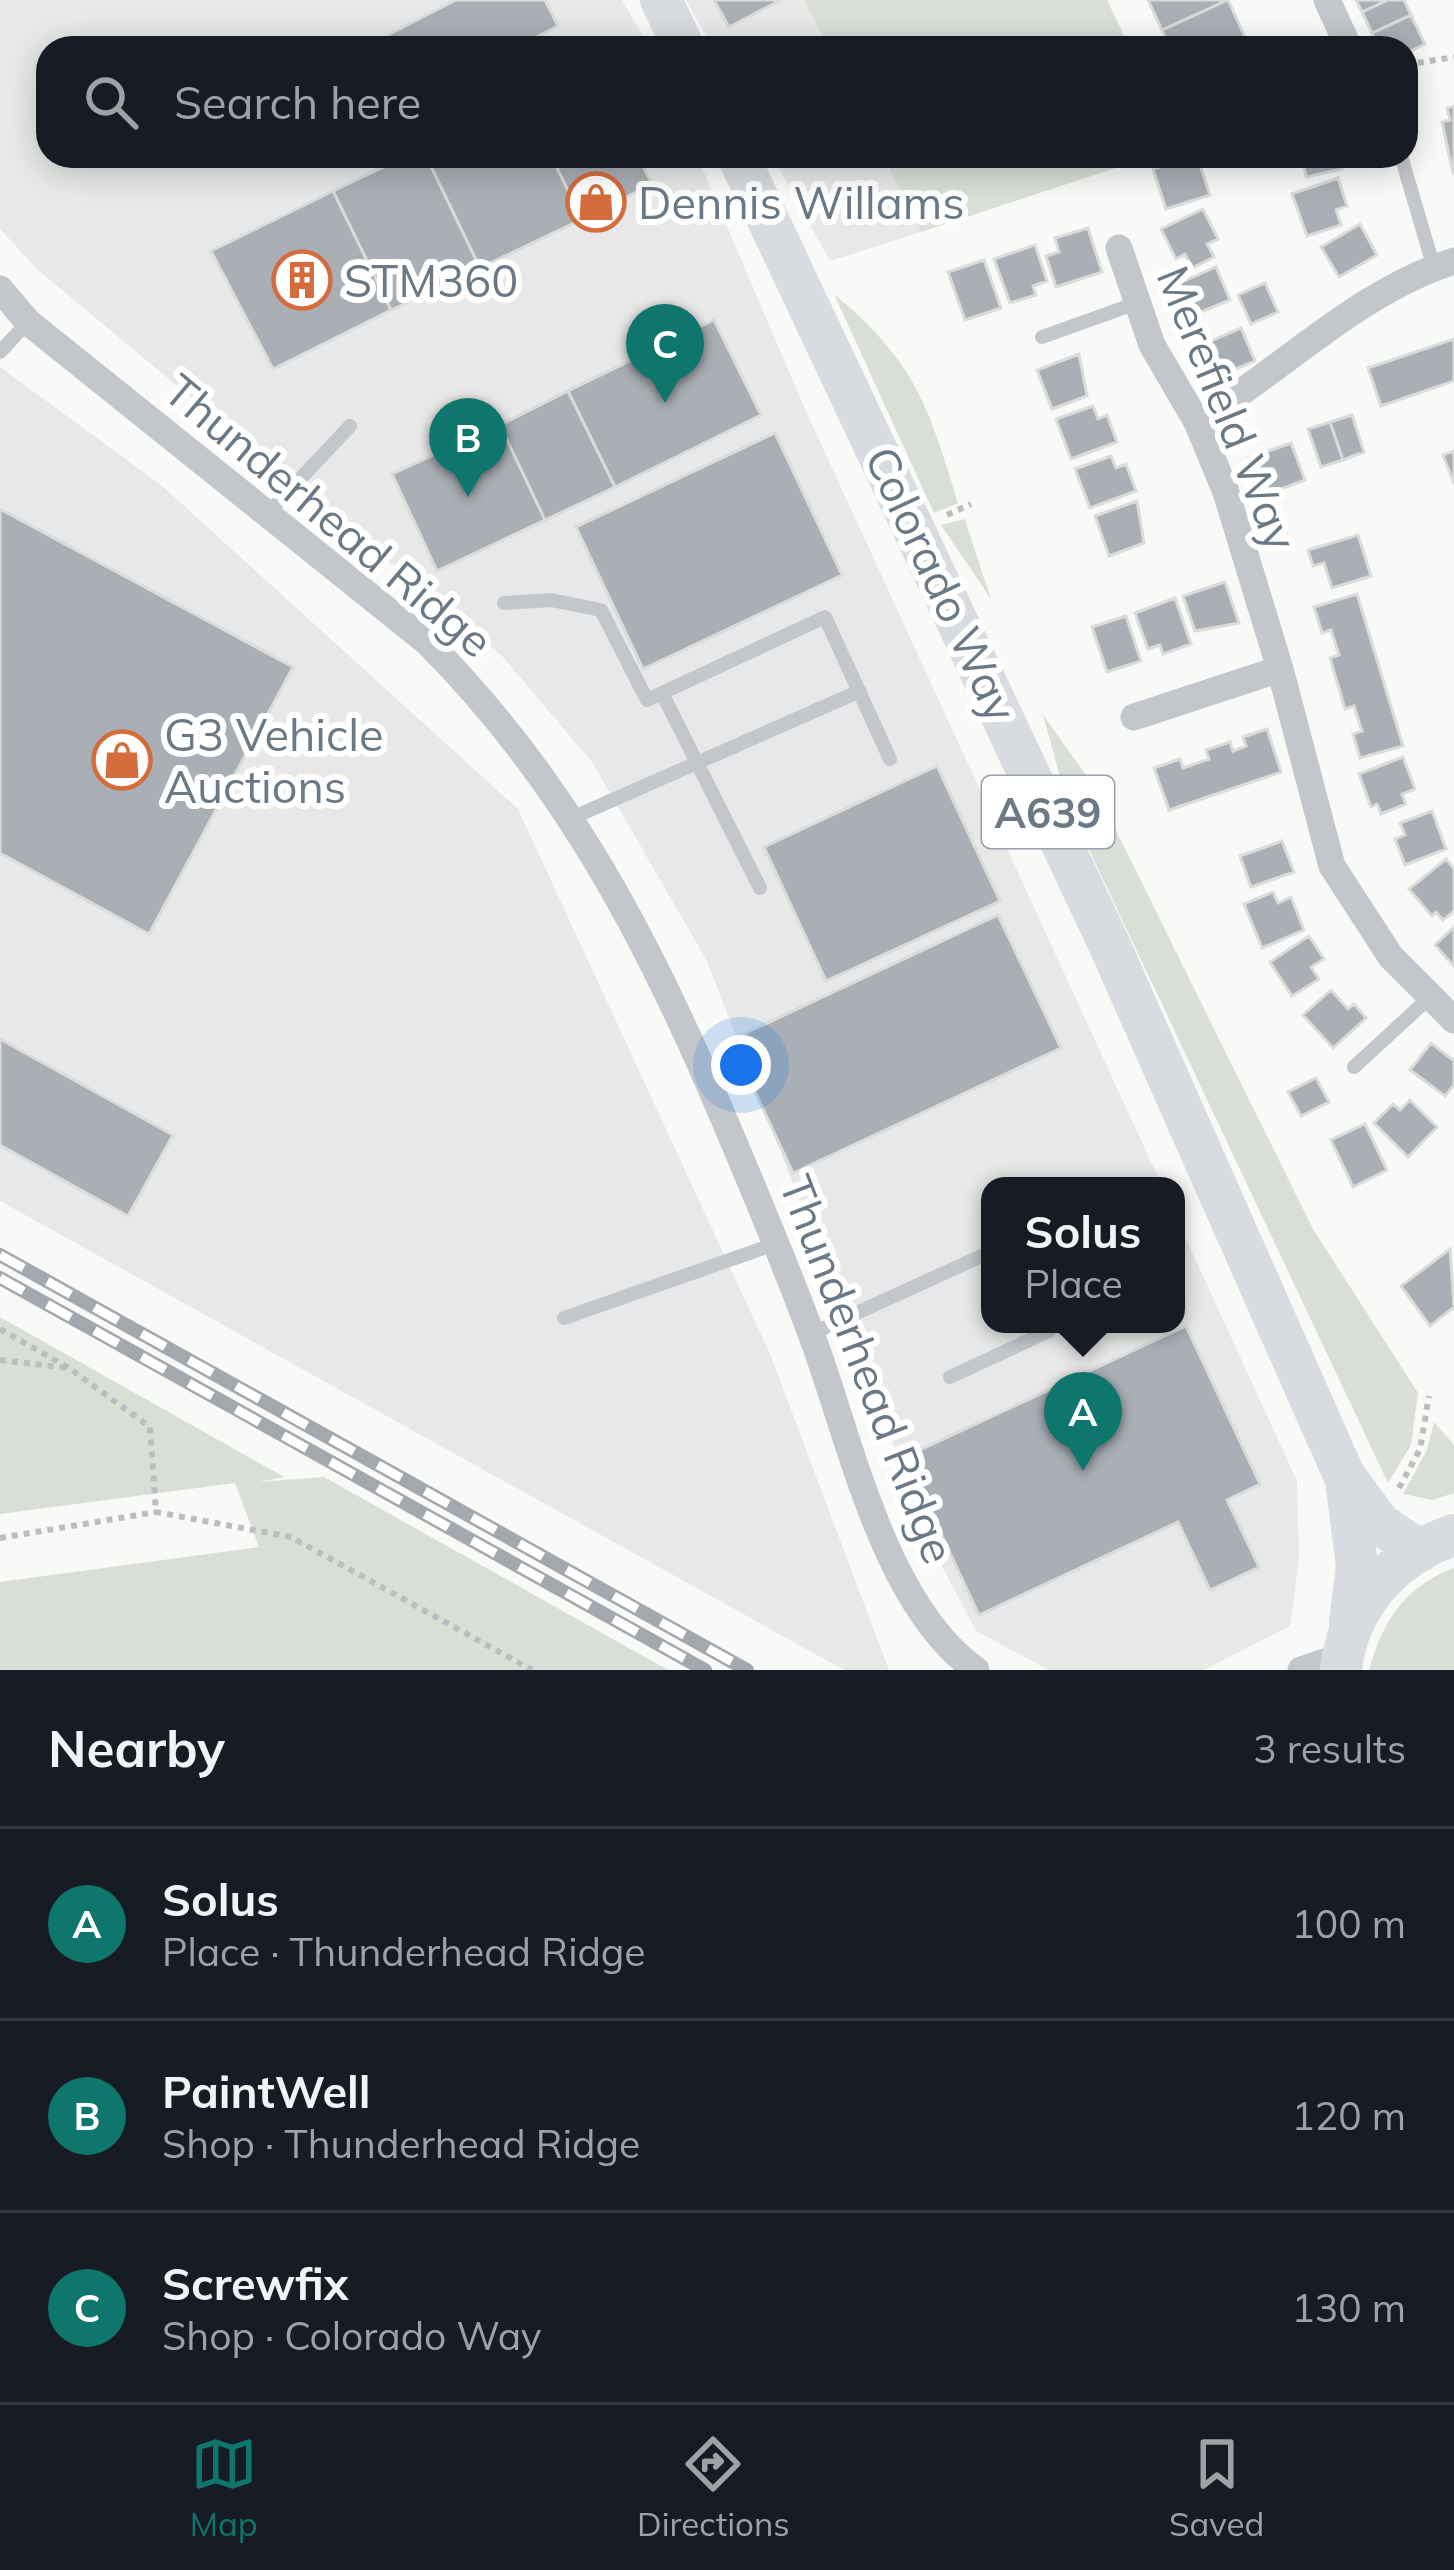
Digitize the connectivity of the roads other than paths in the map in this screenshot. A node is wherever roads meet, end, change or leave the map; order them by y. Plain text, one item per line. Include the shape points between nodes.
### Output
1 (661, 0) edge
2 (1327, 0) edge
3 (679, 36) edge
4 (1344, 36) edge
5 (744, 168) edge
6 (1406, 168) edge
7 (1119, 248) dead end
8 (1444, 264) edge
9 (0, 289) edge
10 (1137, 303) junction
11 (28, 322) junction
12 (1042, 337) dead end
13 (0, 352) edge
14 (1197, 422) junction
15 (350, 426) dead end
16 (268, 513) junction
17 (504, 603) dead end
18 (1280, 669) junction
19 (860, 691) junction
20 (662, 693) junction
21 (1134, 717) dead end
22 (890, 759) dead end
23 (698, 764) junction
24 (574, 817) junction
25 (760, 888) dead end
26 (1428, 999) junction
27 (1454, 1020) edge
28 (1354, 1067) dead end
29 (775, 1244) junction
30 (981, 1256) edge
31 (564, 1318) dead end
32 (1044, 1333) edge
33 (812, 1334) junction
34 (950, 1377) dead end
35 (1344, 1475) junction
36 (1437, 1543) edge
37 (1344, 1652) edge
38 (976, 1670) edge
39 (1301, 1670) edge

1 - 3 main road
2 - 4 street
5 - 35 main road, Colorado Way / A639 via 1109,944
6 - 8 lane
7 - 10 street, Merefield Way
8 - 14 street via 1342,319
9 - 11 street, Thunderhead Ridge
10 - 12 lane
10 - 14 street, Merefield Way
11 - 13 lane
11 - 16 street, Thunderhead Ridge
14 - 18 street, Merefield Way
15 - 16 lane
16 - 24 street, Thunderhead Ridge via 428,642
17 - 20 lane via 551,600 601,610 647,700
18 - 21 street
18 - 26 street, Merefield Way via 1332,866
19 - 20 lane via 825,617
19 - 22 lane
19 - 23 lane
20 - 23 lane
23 - 24 lane
23 - 25 lane
24 - 29 street, Thunderhead Ridge via 651,955
26 - 27 street, Merefield Way
26 - 28 lane
29 - 31 lane
29 - 33 street, Thunderhead Ridge
30 - 33 lane
32 - 34 lane
33 - 38 street, Thunderhead Ridge via 894,1562 923,1616
35 - 36 main road, Colorado Way / A639 via 1380,1524
35 - 37 main road, Colorado Way / A639 via 1357,1566
36 - 37 main road, A639 via 1393,1568
37 - 39 street

